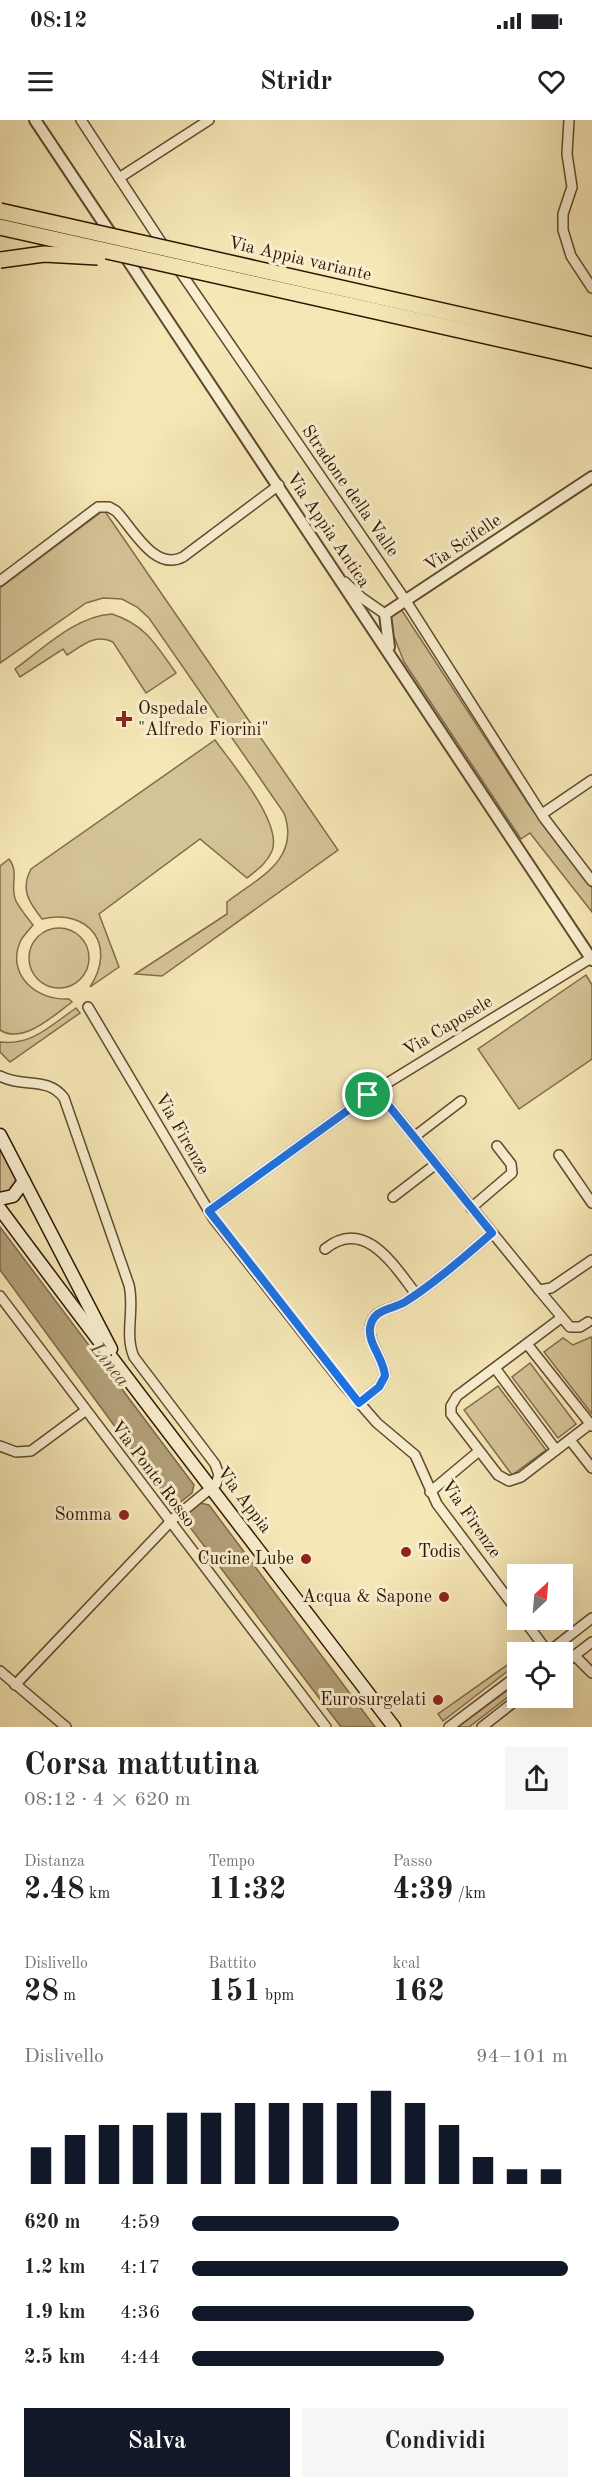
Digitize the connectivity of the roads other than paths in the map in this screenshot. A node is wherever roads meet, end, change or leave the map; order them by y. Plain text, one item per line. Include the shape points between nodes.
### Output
1 (35, 120) edge
2 (81, 120) edge
3 (209, 120) edge
4 (569, 120) edge
5 (119, 178) junction
6 (0, 211) edge
7 (0, 226) edge
8 (0, 260) edge
9 (199, 272) junction
10 (592, 288) edge
11 (592, 345) edge
12 (569, 347) junction
13 (592, 360) edge
14 (592, 477) edge
15 (279, 485) junction
16 (337, 572) junction
17 (0, 580) edge
18 (406, 601) junction
19 (385, 614) junction
20 (390, 653) junction
21 (592, 780) edge
22 (542, 814) junction
23 (592, 881) edge
24 (591, 959) edge
25 (88, 1007) dead end
26 (0, 1076) edge
27 (376, 1090) junction
28 (461, 1101) dead end
29 (0, 1135) edge
30 (414, 1137) junction
31 (497, 1146) dead end
32 (560, 1155) dead end
33 (435, 1164) junction
34 (24, 1181) junction
35 (393, 1197) dead end
36 (0, 1199) edge
37 (592, 1203) edge
38 (471, 1208) junction
39 (0, 1209) edge
40 (209, 1211) junction
41 (492, 1233) junction
42 (325, 1249) dead end
43 (592, 1260) edge
44 (539, 1290) junction
45 (416, 1294) junction
46 (0, 1296) edge
47 (561, 1318) junction
48 (591, 1323) edge
49 (527, 1344) junction
50 (495, 1368) junction
51 (128, 1382) junction
52 (359, 1403) junction
53 (85, 1411) junction
54 (591, 1425) edge
55 (570, 1440) junction
56 (0, 1446) edge
57 (556, 1450) junction
58 (479, 1451) junction
59 (592, 1468) edge
60 (209, 1490) junction
61 (430, 1492) junction
62 (172, 1521) junction
63 (507, 1597) edge
64 (592, 1618) edge
65 (561, 1642) edge
66 (592, 1642) edge
67 (573, 1656) edge
68 (573, 1663) edge
69 (0, 1671) edge
70 (592, 1673) edge
71 (507, 1683) edge
72 (15, 1685) junction
73 (507, 1707) edge
74 (66, 1727) edge
75 (326, 1727) edge
76 (394, 1727) edge
77 (449, 1727) edge
78 (482, 1727) edge

1 - 15 street, Via Appia Antica
2 - 5 street, Stradone della Valle
3 - 5 street
4 - 10 street via 567,154 572,188 563,214 563,236
5 - 18 street, Stradone della Valle via 219,331
6 - 12 highway, Via Appia variante, bridge
7 - 9 highway, Via Appia variante, bridge
8 - 9 highway, bridge via 60,254
9 - 12 highway, Via Appia variante, bridge
11 - 12 highway, Via Appia variante
12 - 13 highway, Via Appia variante
14 - 18 street, Via Scifelle
15 - 16 street, Via Appia Antica
15 - 17 street via 178,560 166,560 154,553 116,511 102,506
16 - 19 street via 362,598
16 - 20 street, Via Appia Antica
18 - 19 street, Via Scifelle
18 - 22 street, Stradone della Valle
19 - 20 street
20 - 24 street, Via Appia Antica
21 - 22 street
22 - 23 street, Stradone della Valle
24 - 27 street, Via Caposele
25 - 40 street, Via Firenze
26 - 60 street via 18,1083 48,1085 64,1098 129,1285 132,1353 216,1467 218,1480
27 - 30 street
27 - 40 street, Via Caposele
28 - 30 street
29 - 34 main road, Via Appia
30 - 33 street
31 - 38 street via 511,1164 512,1173
32 - 37 street
33 - 35 street
33 - 38 street
34 - 36 main road via 13,1196
34 - 51 main road, Via Appia
38 - 41 street
39 - 51 main road, Via Appia
40 - 52 street, Via Firenze
41 - 44 street
41 - 45 street
42 - 45 street via 344,1239 375,1245
43 - 44 street via 551,1288
44 - 47 street
45 - 52 street via 380,1312 373,1320 370,1335 385,1376 379,1387
46 - 53 street, Via Ponte Rosso
47 - 48 street via 572,1328
47 - 49 street
49 - 50 street
49 - 54 street
50 - 57 street
50 - 58 street via 457,1396 450,1406 453,1417
51 - 60 main road, Via Appia
52 - 61 street, Via Firenze via 415,1455
53 - 56 street via 31,1451 16,1452
53 - 62 street, Via Ponte Rosso
54 - 55 street
55 - 57 street
55 - 59 street
57 - 58 street via 521,1478 509,1481 498,1475
58 - 61 street
60 - 62 street
60 - 76 main road, Via Appia
61 - 63 street, Via Firenze
62 - 72 street
62 - 75 street, Via Ponte Rosso
64 - 65 street
66 - 67 street
68 - 70 street
69 - 72 street
71 - 77 street
72 - 74 street
73 - 78 street

